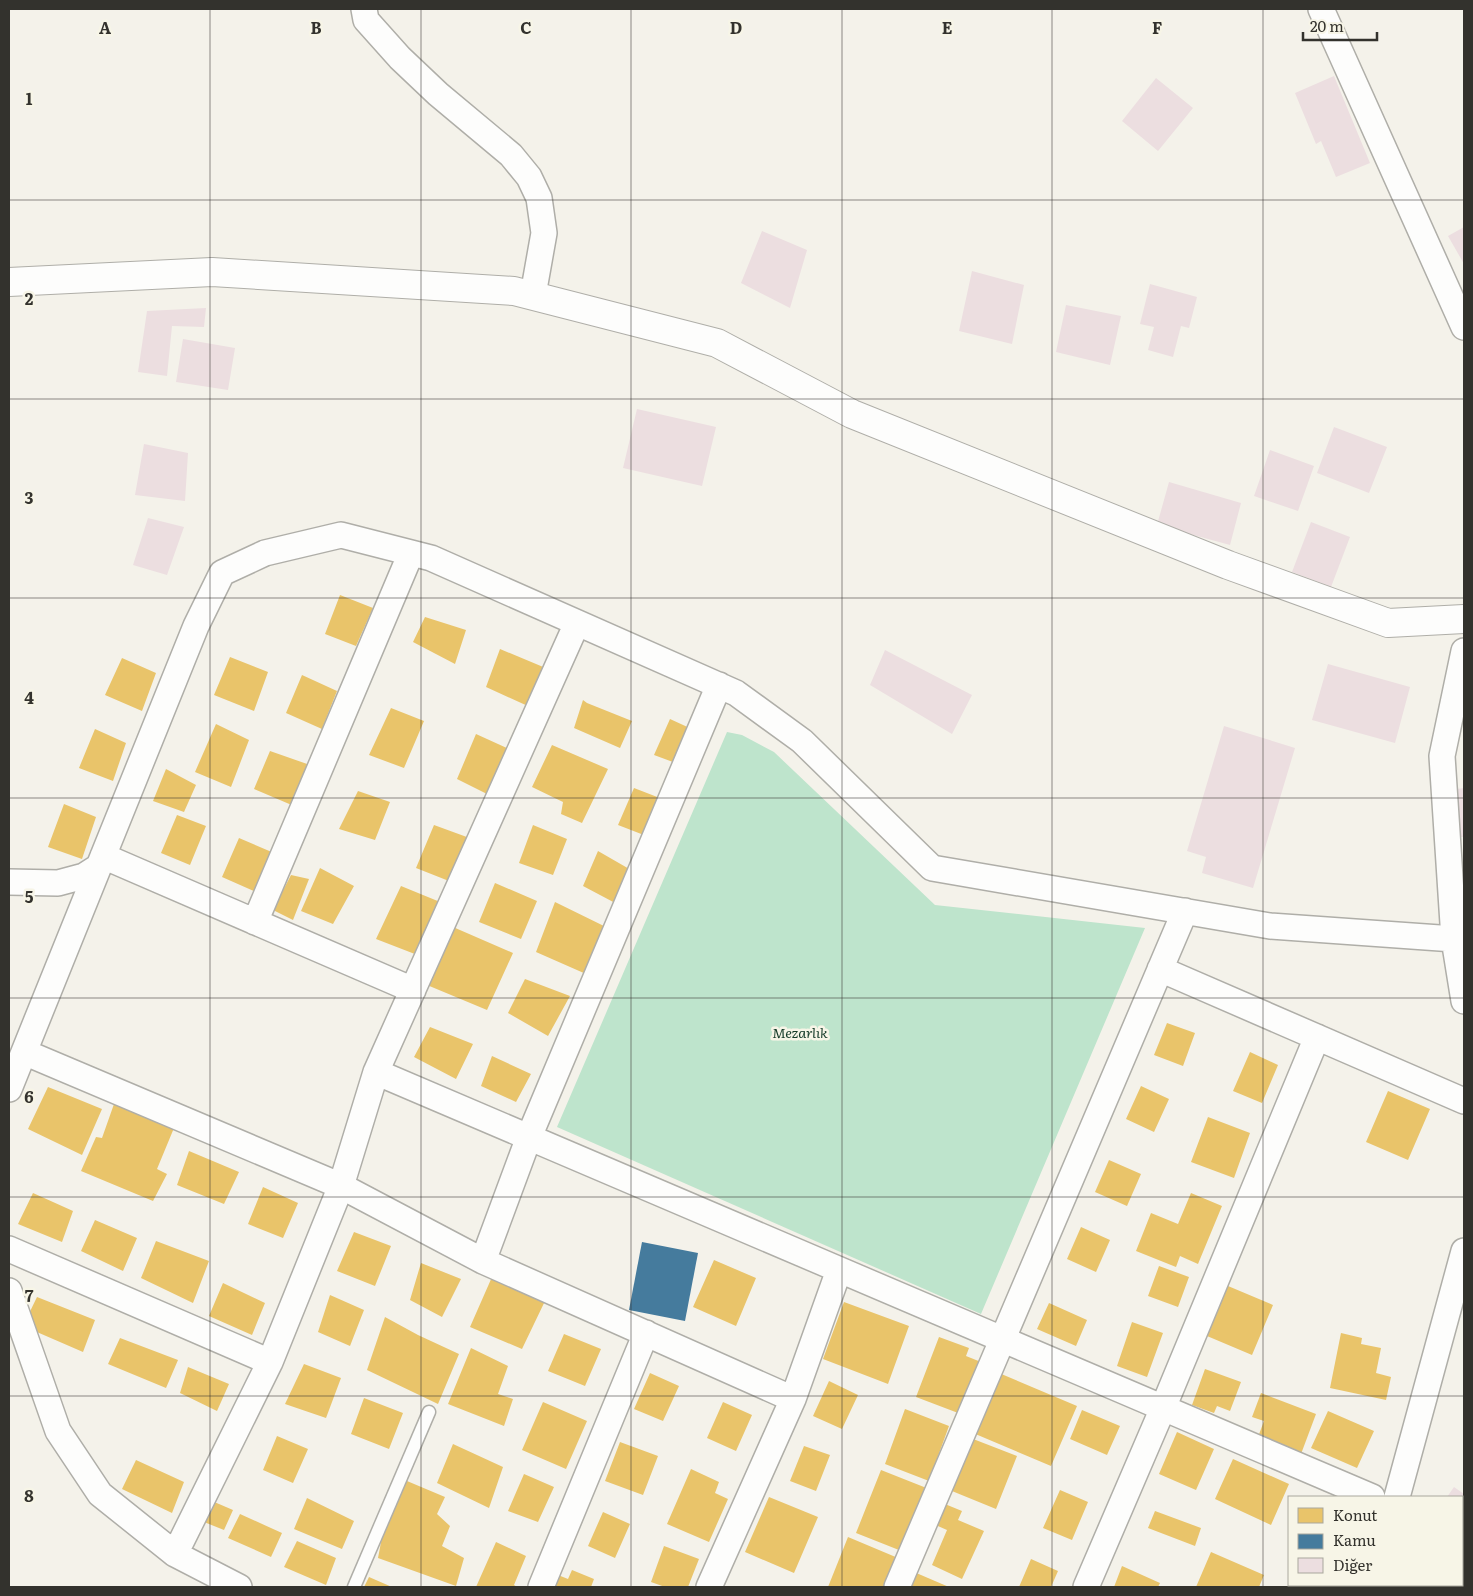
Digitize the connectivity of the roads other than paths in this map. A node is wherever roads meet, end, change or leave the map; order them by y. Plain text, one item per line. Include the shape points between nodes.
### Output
1 (364, 9) edge
2 (1321, 9) edge
3 (9, 282) edge
4 (1457, 292) edge
5 (533, 296) junction
6 (1464, 327) edge
7 (410, 553) junction
8 (1464, 619) edge
9 (577, 623) junction
10 (1464, 651) edge
11 (719, 685) junction
12 (101, 862) junction
13 (9, 882) edge
14 (1185, 911) junction
15 (255, 922) junction
16 (1454, 939) junction
17 (1160, 969) junction
18 (413, 990) junction
19 (1464, 1001) edge
20 (1317, 1037) junction
21 (24, 1052) junction
22 (376, 1072) junction
23 (9, 1089) edge
24 (1464, 1101) edge
25 (529, 1138) junction
26 (341, 1186) junction
27 (9, 1249) edge
28 (1464, 1251) edge
29 (483, 1261) junction
30 (839, 1270) junction
31 (9, 1291) edge
32 (646, 1333) junction
33 (1001, 1339) junction
34 (270, 1362) junction
35 (793, 1400) junction
36 (1163, 1408) junction
37 (429, 1412) dead end
38 (1370, 1496) edge
39 (1397, 1496) edge
40 (175, 1554) junction
41 (239, 1587) edge
42 (354, 1587) edge
43 (541, 1587) edge
44 (709, 1587) edge
45 (897, 1587) edge
46 (1086, 1587) edge

1 - 5 street via 366,20 400,58 444,100 511,155 529,177 539,198 544,233
2 - 4 street
3 - 5 street via 212,272 514,290
4 - 6 street
5 - 8 street via 717,343 852,414 1228,565 1388,623
7 - 9 street via 431,558
7 - 12 street via 341,535 265,553 222,573 196,626
7 - 15 street
9 - 11 street
9 - 18 street
10 - 16 street via 1442,756
11 - 14 street via 736,693 802,741 932,868
11 - 25 street
12 - 13 street via 84,876 58,883
12 - 15 street
12 - 21 street
14 - 16 street via 1270,926
14 - 17 street
15 - 18 street
16 - 19 street
17 - 20 street
17 - 33 street
18 - 22 street
20 - 24 street
20 - 36 street
21 - 23 street
21 - 26 street
22 - 25 street
22 - 26 street
25 - 29 street
25 - 30 street
26 - 29 street
26 - 34 street
27 - 34 street
28 - 39 street
29 - 32 street
30 - 33 street
30 - 35 street
31 - 40 street via 58,1431 100,1494
32 - 35 street
32 - 43 street
33 - 36 street
33 - 45 street
34 - 40 street
35 - 44 street
36 - 38 street
36 - 46 street
37 - 42 lane
40 - 41 street

